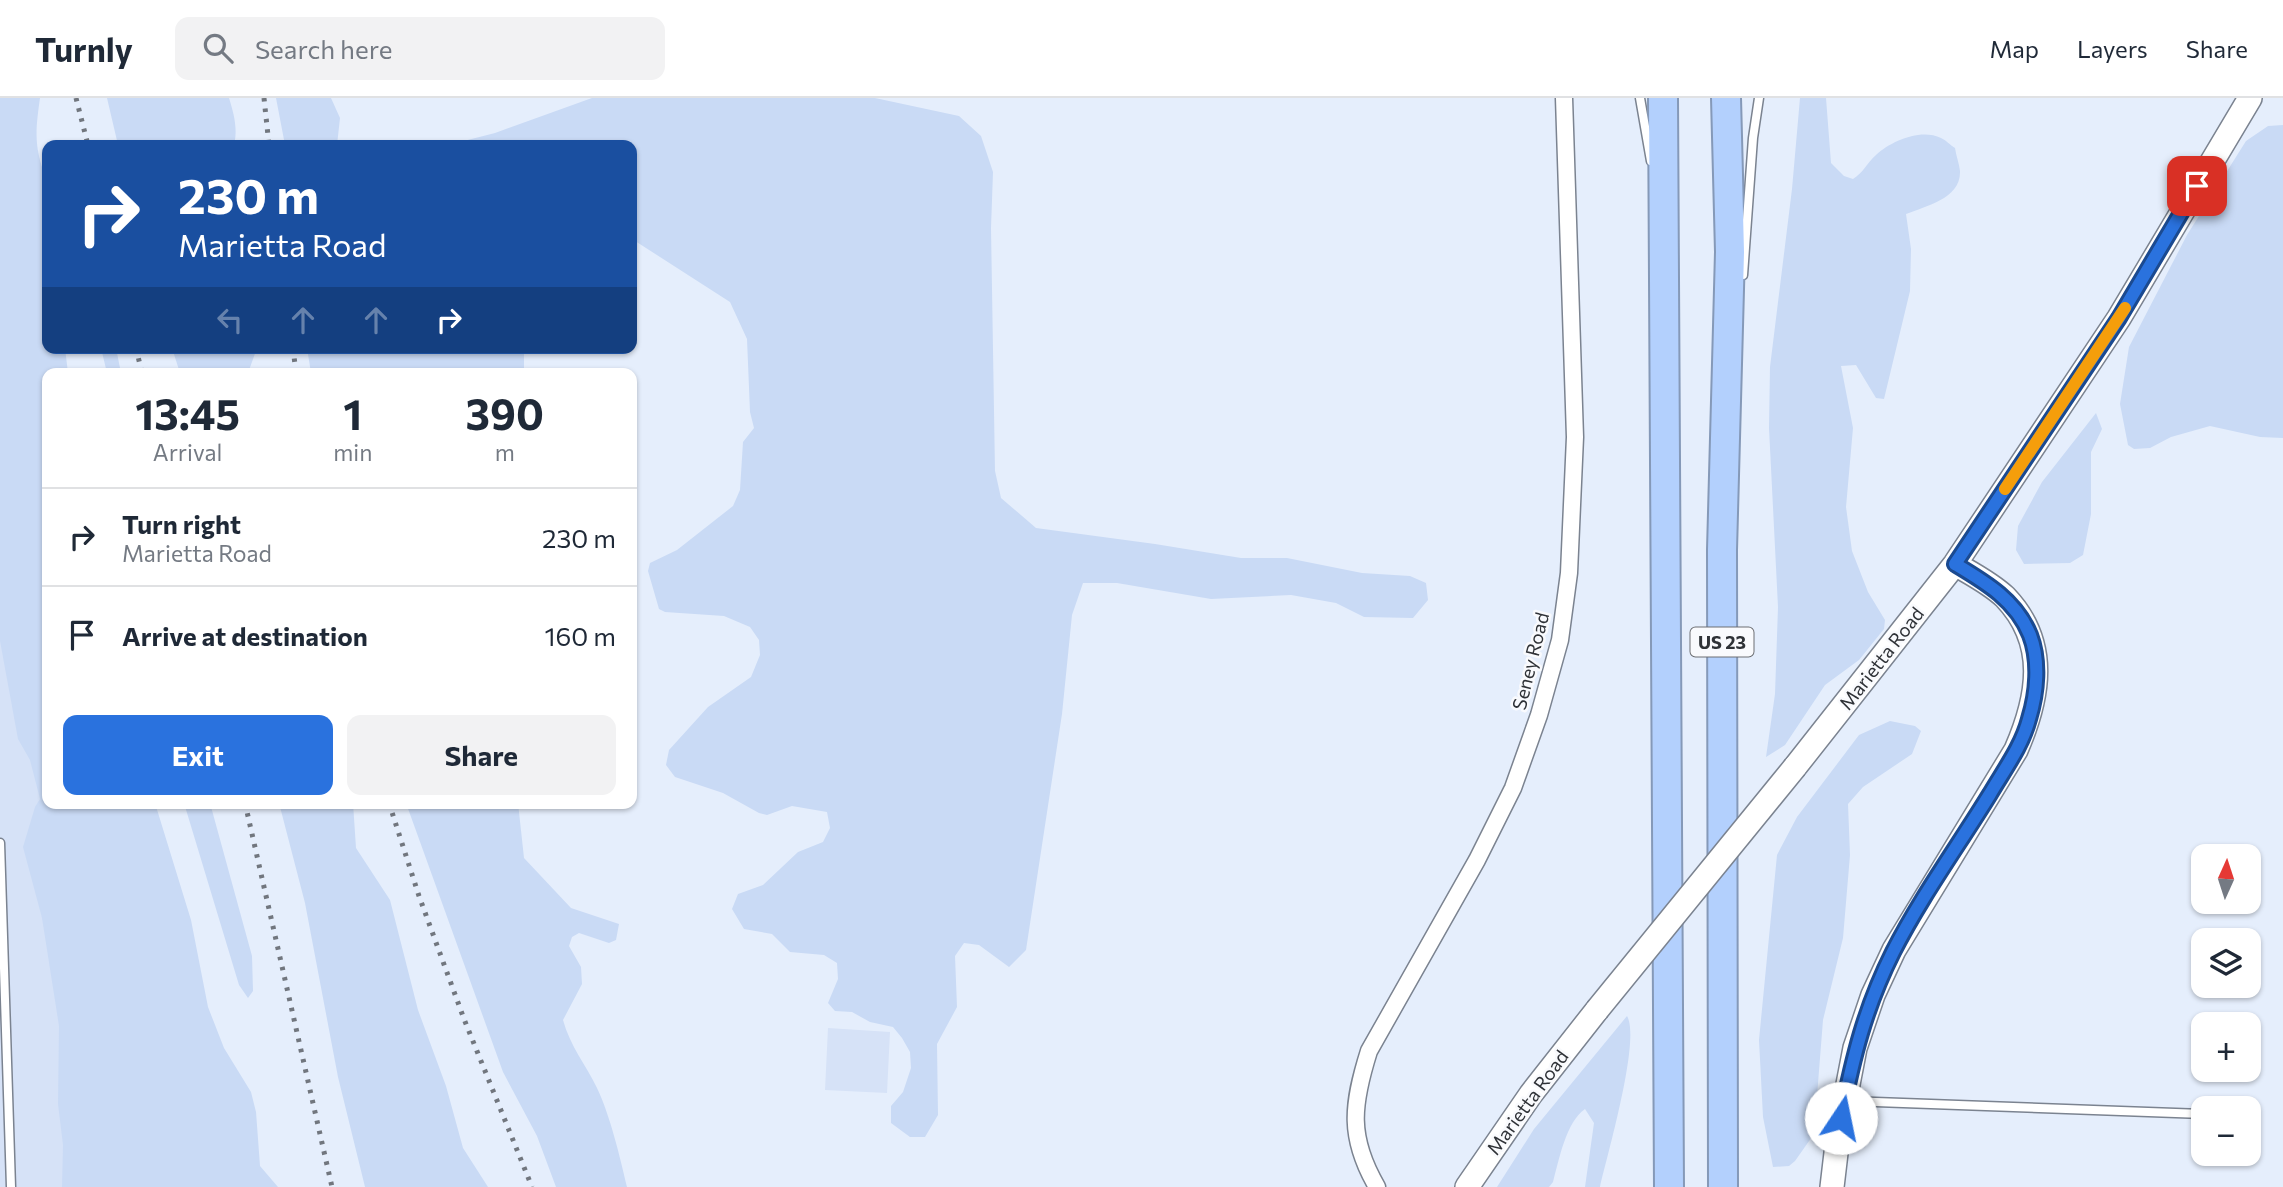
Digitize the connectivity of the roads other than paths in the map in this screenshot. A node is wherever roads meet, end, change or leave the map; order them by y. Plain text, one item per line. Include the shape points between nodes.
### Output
1 (1564, 98) edge
2 (1640, 98) edge
3 (1663, 98) edge
4 (1726, 98) edge
5 (1759, 98) edge
6 (2250, 98) edge
7 (1663, 237) junction
8 (1742, 289) dead end
9 (1737, 358) dead end
10 (1722, 550) junction
11 (1955, 564) junction
12 (0, 843) edge
13 (1845, 1101) junction
14 (2191, 1114) edge
15 (11, 1187) edge
16 (1377, 1187) edge
17 (1467, 1187) edge
18 (1669, 1187) edge
19 (1723, 1187) edge
20 (1832, 1187) edge

1 - 16 street, Seney Road via 1575,437 1569,573 1560,640 1514,788 1369,1051 1355,1111 1364,1164
2 - 7 lane
3 - 7 highway, US 23
4 - 10 highway, US 23 via 1730,253
5 - 8 lane
6 - 11 street, Marietta Road via 2119,318
7 - 18 highway, US 23
9 - 10 lane
10 - 19 highway, US 23
11 - 13 street via 2005,598 2030,634 2035,655 2034,697 2016,750 1894,950 1855,1048
11 - 17 street, Marietta Road, bridge via 1531,1094
12 - 15 lane
13 - 14 lane
13 - 20 street

